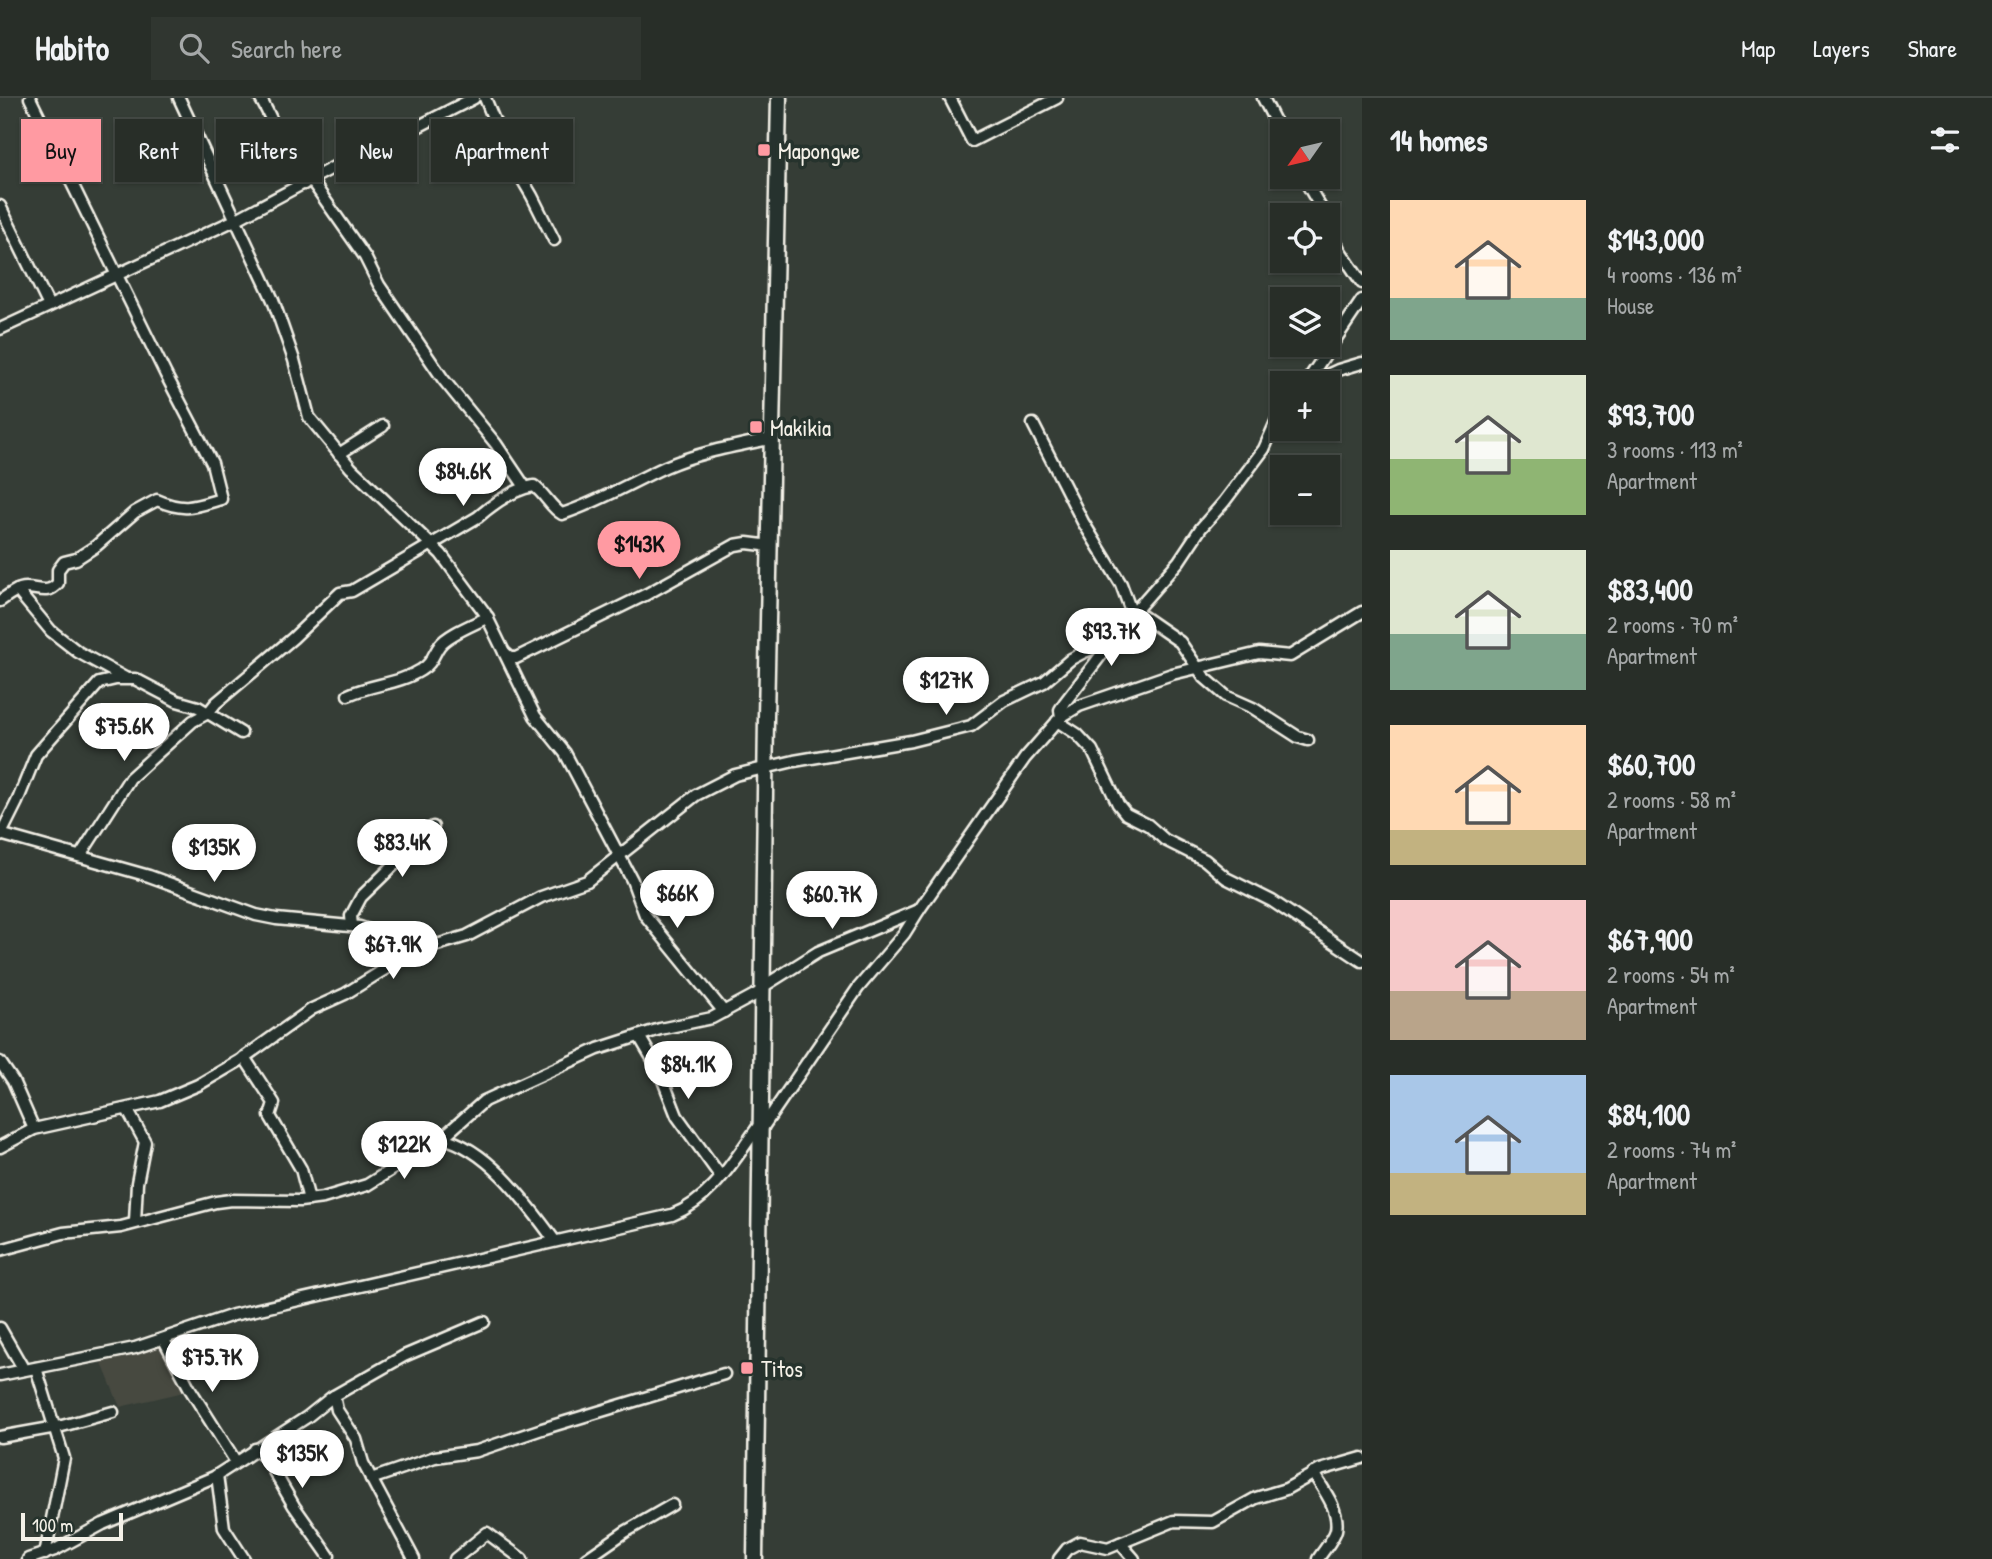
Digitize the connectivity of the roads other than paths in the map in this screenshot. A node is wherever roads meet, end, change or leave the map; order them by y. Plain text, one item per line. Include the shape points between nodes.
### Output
1 (30, 98) edge
2 (179, 98) edge
3 (260, 98) edge
4 (474, 98) edge
5 (485, 98) edge
6 (779, 98) edge
7 (950, 98) edge
8 (1057, 98) edge
9 (1263, 98) edge
10 (273, 119) edge
11 (1274, 119) edge
12 (322, 174) edge
13 (307, 182) joint
14 (0, 206) edge
15 (235, 220) junction
16 (554, 240) dead end
17 (1340, 250) edge
18 (118, 275) junction
19 (1362, 283) edge
20 (1362, 300) edge
21 (49, 306) junction
22 (0, 329) edge
23 (1362, 363) edge
24 (1316, 371) edge
25 (1336, 371) edge
26 (1033, 424) dead end
27 (383, 426) dead end
28 (1270, 434) edge
29 (764, 440) dead end
30 (339, 454) junction
31 (525, 487) junction
32 (431, 544) junction
33 (763, 545) dead end
34 (17, 590) junction
35 (0, 601) edge
36 (1133, 612) junction
37 (1362, 612) edge
38 (488, 617) junction
39 (1112, 641) junction
40 (503, 652) junction
41 (1198, 668) junction
42 (125, 678) junction
43 (348, 695) dead end
44 (208, 713) junction
45 (1059, 719) junction
46 (241, 733) dead end
47 (1308, 740) dead end
48 (767, 767) junction
49 (433, 827) dead end
50 (0, 835) edge
51 (80, 856) junction
52 (618, 856) junction
53 (919, 910) junction
54 (893, 921) junction
55 (352, 926) junction
56 (904, 934) junction
57 (420, 950) junction
58 (1362, 961) edge
59 (764, 988) junction
60 (724, 1012) junction
61 (639, 1036) junction
62 (244, 1057) junction
63 (0, 1062) edge
64 (127, 1109) junction
65 (760, 1128) junction
66 (34, 1129) junction
67 (442, 1138) junction
68 (0, 1147) edge
69 (721, 1177) junction
70 (309, 1200) junction
71 (135, 1222) junction
72 (555, 1241) junction
73 (0, 1250) edge
74 (484, 1322) dead end
75 (0, 1328) edge
76 (164, 1340) junction
77 (36, 1368) junction
78 (24, 1370) junction
79 (724, 1374) dead end
80 (0, 1375) edge
81 (334, 1396) junction
82 (320, 1407) junction
83 (337, 1410) junction
84 (113, 1412) dead end
85 (55, 1427) junction
86 (0, 1437) edge
87 (255, 1449) junction
88 (1362, 1458) edge
89 (236, 1462) junction
90 (1313, 1473) junction
91 (215, 1479) junction
92 (371, 1479) junction
93 (672, 1505) dead end
94 (1120, 1543) junction
95 (53, 1554) edge
96 (329, 1556) dead end
97 (28, 1559) edge
98 (244, 1559) edge
99 (414, 1559) edge
100 (455, 1559) edge
101 (522, 1559) edge
102 (586, 1559) edge
103 (755, 1559) edge
104 (1059, 1559) edge
105 (1135, 1559) edge
106 (1318, 1559) edge

1 - 18 street
2 - 15 street
3 - 10 street
4 - 12 street
5 - 16 street via 508,155
6 - 48 highway
7 - 8 street via 972,141
9 - 11 street
13 - 15 street
13 - 31 street via 365,257 443,379
14 - 21 street
15 - 18 street
15 - 30 street via 273,300 309,417
17 - 19 street
18 - 21 street
18 - 34 street via 212,463 221,499 187,509 157,500 135,512 96,546 64,562 53,588
20 - 24 street
21 - 22 street
23 - 25 street
26 - 36 street
27 - 30 street
28 - 36 street via 1264,449 1179,561
29 - 31 street via 702,453 562,514 534,486
30 - 32 street
31 - 32 street
32 - 38 street
32 - 44 street via 352,591 340,593
33 - 40 street via 735,545 548,643 516,657
34 - 35 street
34 - 42 street via 51,631
36 - 39 street
36 - 41 street via 1180,642
37 - 41 street via 1290,656 1259,653
38 - 40 street
38 - 43 street via 444,641 433,661 419,672
39 - 45 street via 1065,702
39 - 48 street via 1071,659 1044,682 1010,697 971,726
40 - 52 street via 535,716 565,753
41 - 45 street via 1079,706
41 - 47 street via 1230,698
42 - 44 street
42 - 50 street via 95,687 36,755
44 - 46 street
44 - 51 street via 130,778
45 - 53 street via 1025,758
45 - 58 street via 1092,750 1122,811
48 - 52 street via 735,775 696,795
48 - 59 highway
49 - 55 street via 361,897 351,916
50 - 51 street
51 - 55 street via 256,915
52 - 57 street via 587,880 541,897 467,936
52 - 60 street via 645,915
53 - 54 street
53 - 56 street
54 - 56 street
54 - 59 street via 818,952
55 - 57 street
56 - 65 street via 858,988
57 - 62 street via 312,1009
59 - 60 street
59 - 65 highway
60 - 61 street
61 - 67 street via 598,1049 484,1101
61 - 69 street via 677,1116
62 - 64 street via 181,1093
62 - 70 street via 274,1103 271,1119 301,1168
63 - 66 street
64 - 66 street
64 - 71 street via 145,1142
65 - 69 street
65 - 103 highway
66 - 68 street
67 - 70 street via 367,1185
67 - 72 street via 483,1159
69 - 72 street via 691,1205 672,1215
70 - 71 street via 231,1200
71 - 73 street via 63,1233
72 - 76 street via 233,1315
74 - 81 street via 404,1356
75 - 78 street
76 - 77 street
76 - 89 street
77 - 78 street
77 - 85 street
78 - 80 street
79 - 92 street
81 - 82 street
81 - 83 street
82 - 83 street
82 - 87 street
83 - 92 street via 356,1439
84 - 85 street
85 - 86 street
85 - 95 street via 64,1458
87 - 89 street
87 - 96 street via 267,1459
88 - 90 street
89 - 91 street
90 - 94 street via 1213,1522 1174,1521
90 - 106 street via 1330,1499 1336,1531
91 - 95 street via 103,1524
91 - 98 street via 224,1528
92 - 99 street
93 - 102 street
94 - 104 street via 1104,1548 1074,1544
94 - 105 street
95 - 97 street
100 - 101 street via 487,1533

